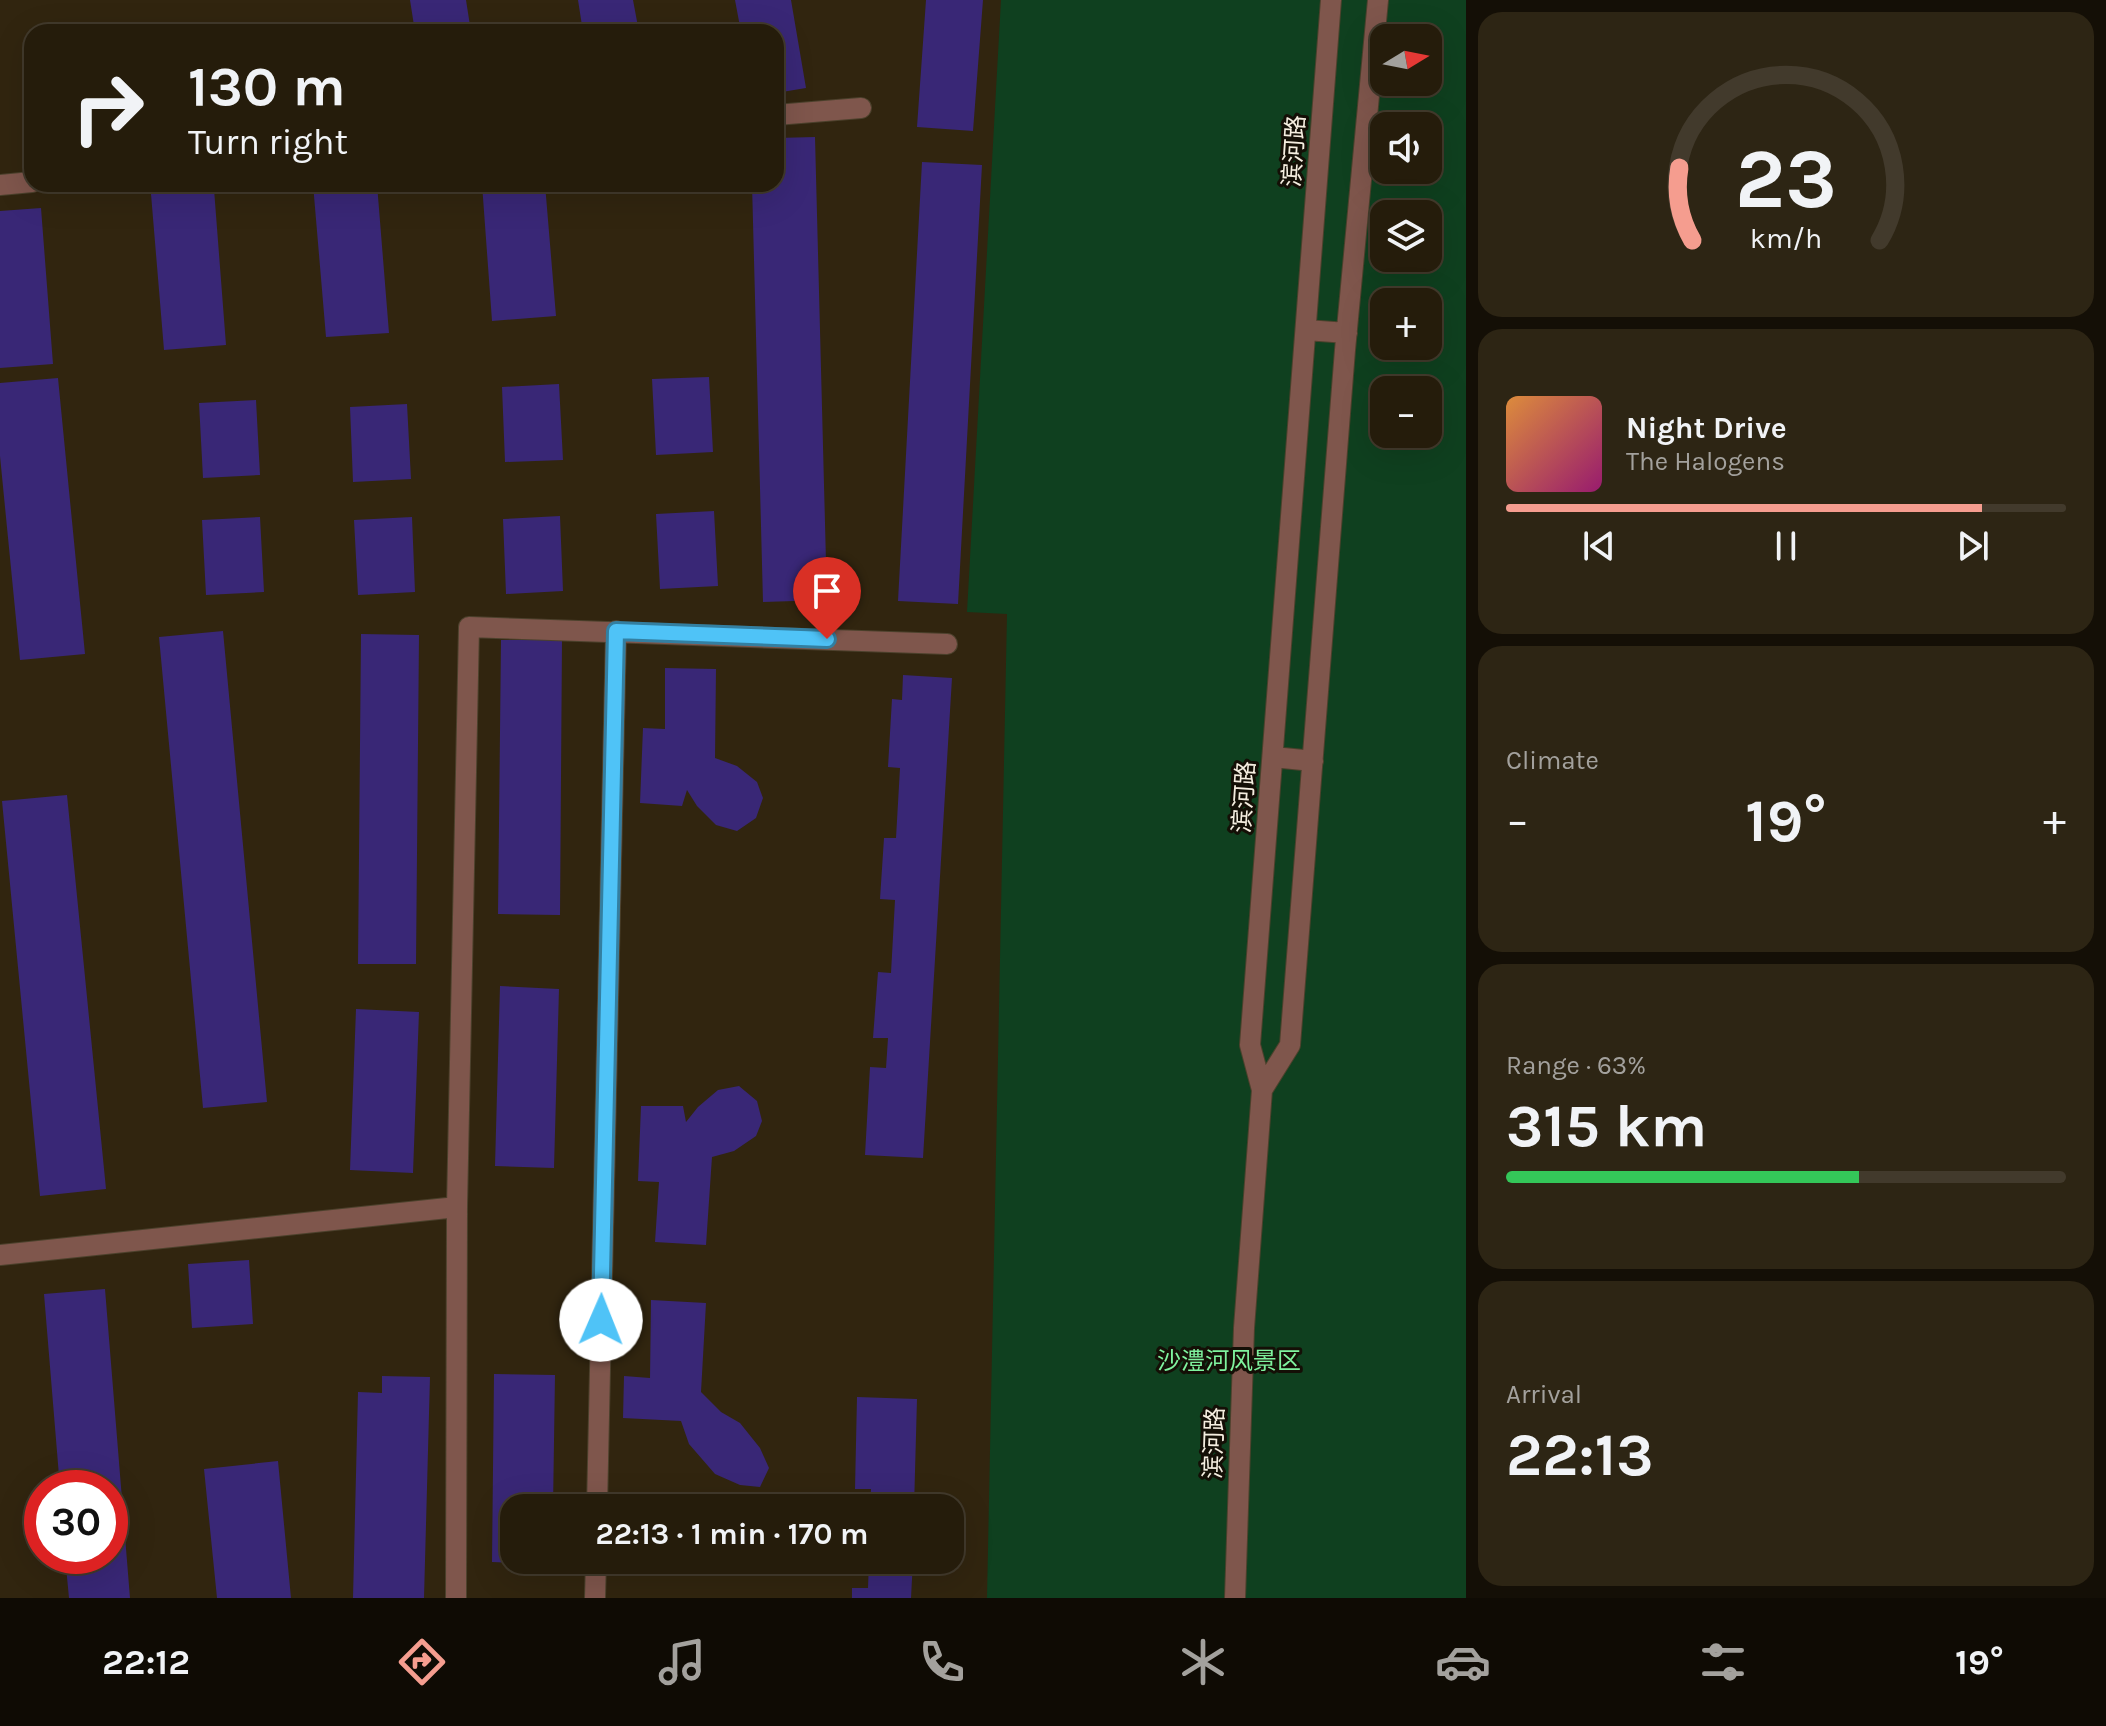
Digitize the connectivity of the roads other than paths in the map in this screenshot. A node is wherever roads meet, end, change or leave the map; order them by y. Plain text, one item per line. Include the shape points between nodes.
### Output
1 (1331, 0) edge
2 (1378, 0) edge
3 (861, 108) dead end
4 (784, 114) edge
5 (24, 183) edge
6 (0, 185) edge
7 (1306, 330) junction
8 (1347, 333) junction
9 (616, 631) junction
10 (947, 644) dead end
11 (1273, 757) junction
12 (1313, 761) junction
13 (1262, 1090) junction
14 (457, 1207) junction
15 (0, 1255) edge
16 (597, 1494) edge
17 (596, 1574) edge
18 (456, 1598) edge
19 (595, 1598) edge
20 (1235, 1598) edge

1 - 7 street, 滨河路
2 - 8 street
3 - 4 street
5 - 6 street
7 - 8 street
7 - 11 street, 滨河路
8 - 12 street
9 - 10 street
9 - 14 street via 469,627
9 - 16 street
11 - 12 street
11 - 13 street, 滨河路 via 1250,1045
12 - 13 street via 1290,1045
13 - 20 street, 滨河路 via 1244,1328
14 - 15 street
14 - 18 street
17 - 19 street

